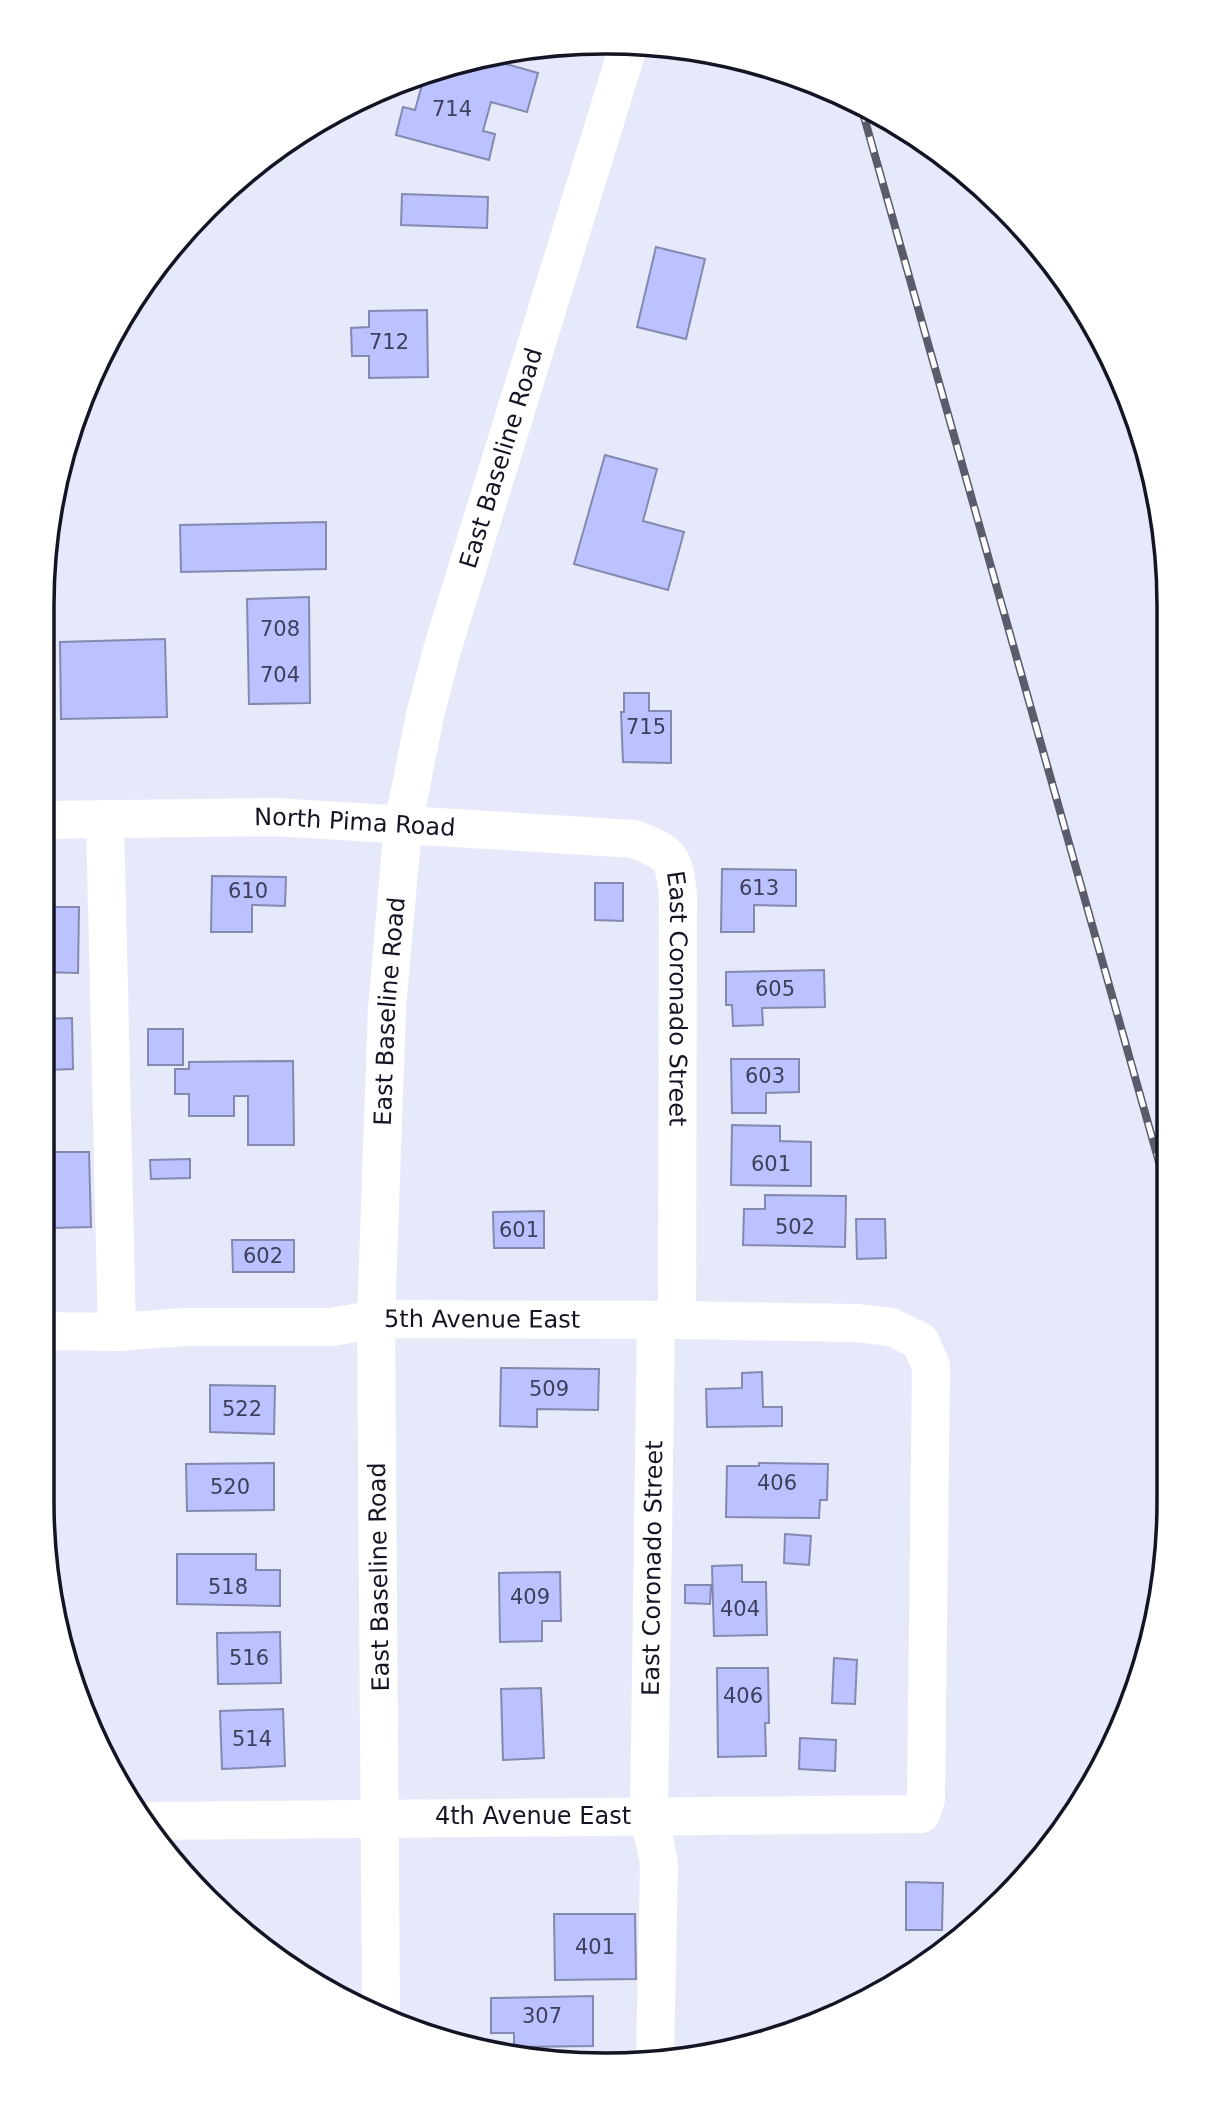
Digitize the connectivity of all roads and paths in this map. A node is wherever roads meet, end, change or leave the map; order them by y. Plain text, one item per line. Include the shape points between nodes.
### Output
1 (626, 55) edge
2 (105, 819) junction
3 (54, 820) edge
4 (403, 826) junction
5 (664, 851) joint
6 (376, 1319) junction
7 (666, 1320) junction
8 (54, 1331) edge
9 (117, 1332) junction
10 (921, 1814) joint
11 (649, 1816) junction
12 (381, 1818) junction
13 (156, 1821) edge
14 (381, 2005) edge
15 (655, 2050) edge

1 - 4 street, East Baseline Road via 442,650
2 - 3 street, North Pima Road
2 - 4 street, North Pima Road via 275,817
2 - 9 street
4 - 5 street, North Pima Road via 634,839
4 - 6 street, East Baseline Road via 387,1008
5 - 7 street, East Coronado Street via 676,868 678,896
6 - 7 street, 5th Avenue East
6 - 9 street, 5th Avenue East via 332,1327
6 - 12 street, East Baseline Road
7 - 10 street, 5th Avenue East via 856,1323 891,1327 920,1341 931,1366 926,1799
7 - 11 street, East Coronado Street
8 - 9 street, 5th Avenue East
10 - 11 street, 4th Avenue East
11 - 12 street, 4th Avenue East
11 - 15 street, East Coronado Street via 659,1863
12 - 13 street, 4th Avenue East
12 - 14 street, East Baseline Road

